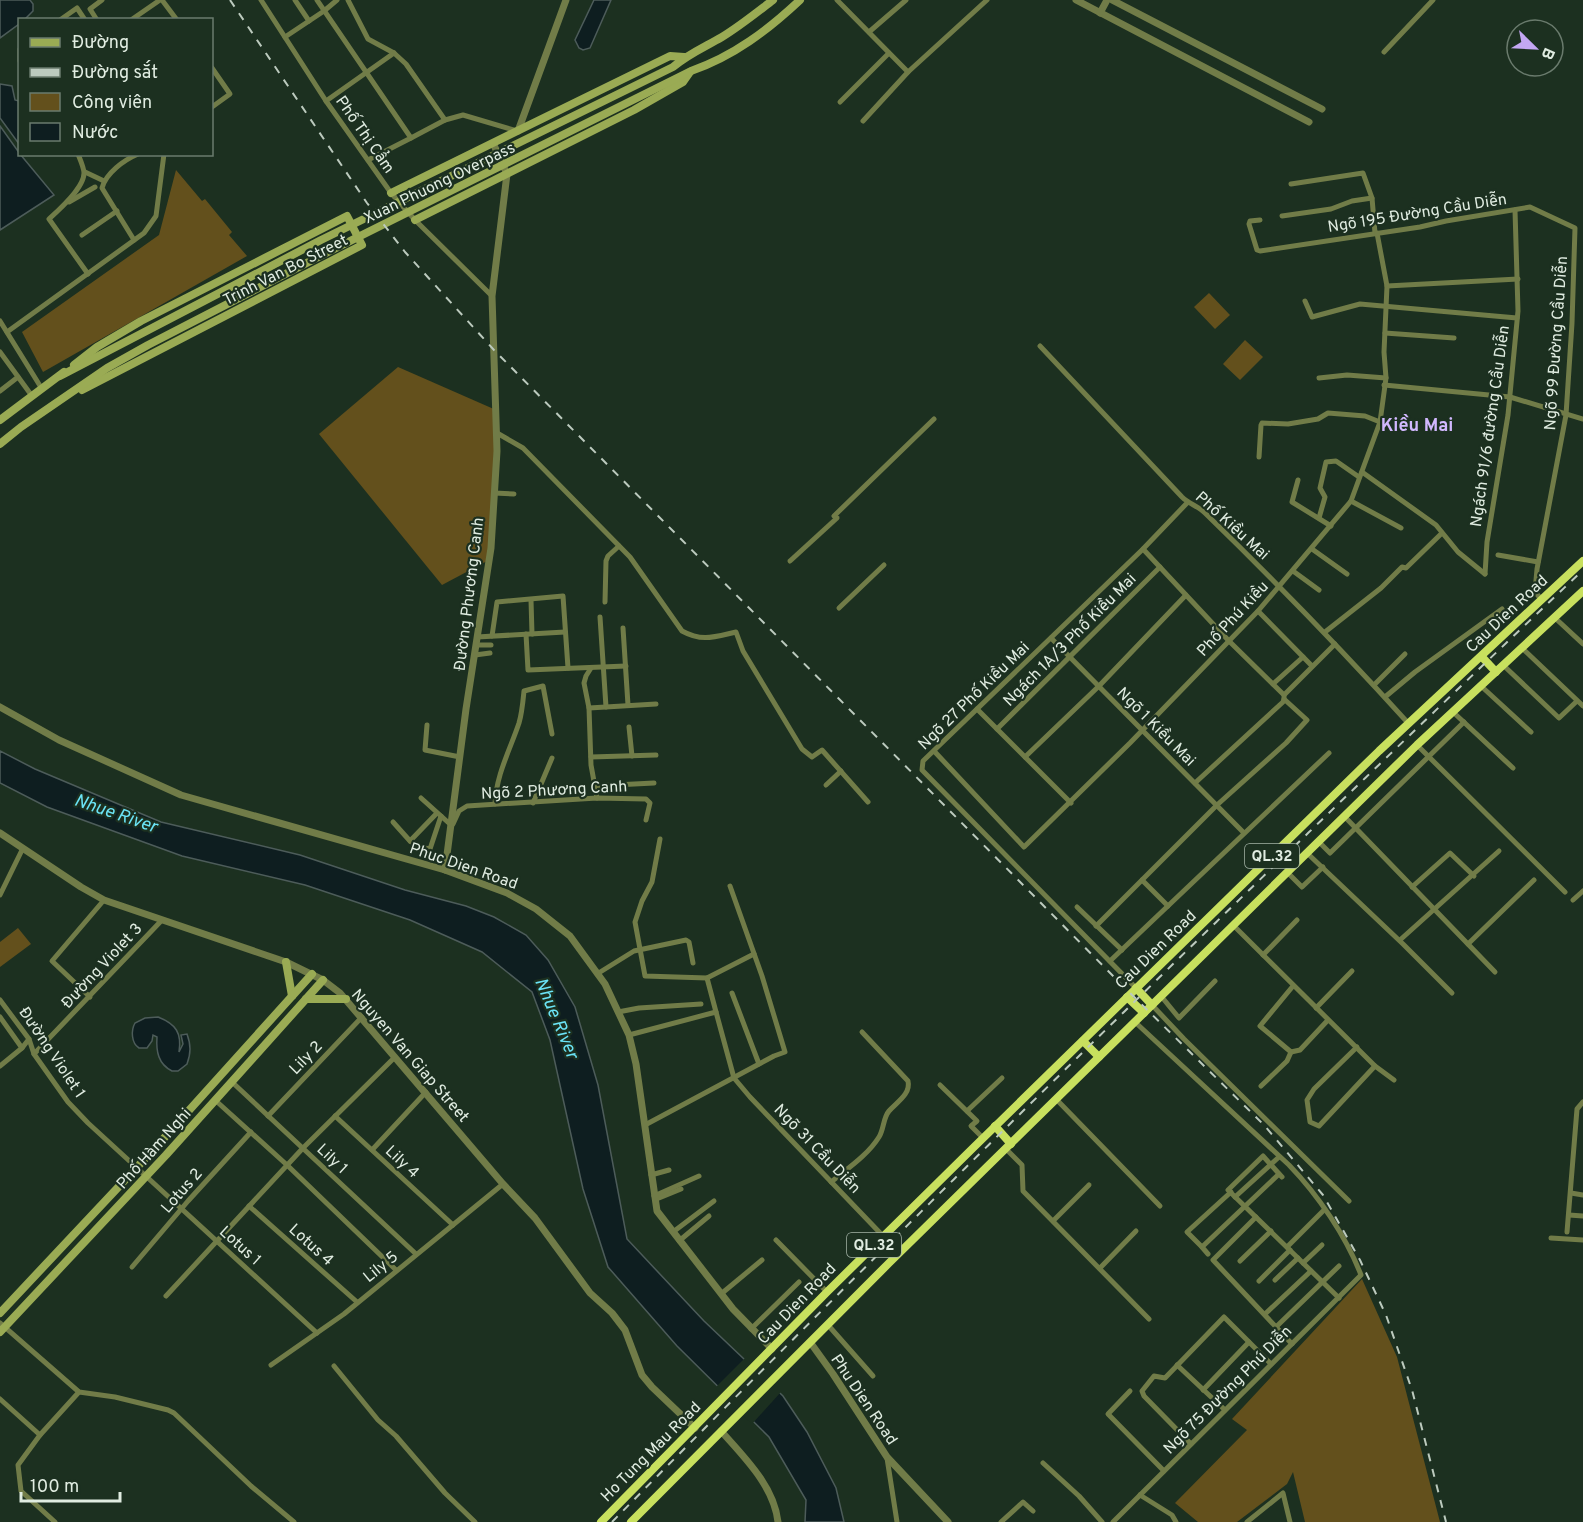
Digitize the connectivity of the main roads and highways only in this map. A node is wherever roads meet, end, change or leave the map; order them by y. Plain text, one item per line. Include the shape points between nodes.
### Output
1 (773, 0) edge
2 (800, 0) edge
3 (684, 57) junction
4 (691, 71) junction
5 (391, 193) road end
6 (415, 219) road end
7 (101, 355) joint
8 (107, 368) joint
9 (60, 375) junction
10 (59, 401) junction
11 (0, 420) edge
12 (0, 444) edge
13 (1583, 561) edge
14 (1583, 591) edge
15 (1482, 657) junction
16 (1499, 669) junction
17 (286, 962) road end
18 (312, 974) road end
19 (323, 980) road end
20 (1136, 988) junction
21 (292, 996) junction
22 (1127, 997) junction
23 (306, 999) junction
24 (346, 999) road end
25 (1152, 1005) junction
26 (1144, 1013) junction
27 (1083, 1041) junction
28 (1099, 1057) junction
29 (995, 1126) junction
30 (1009, 1146) junction
31 (0, 1313) edge
32 (2, 1327) edge
33 (720, 1402) joint
34 (601, 1522) edge
35 (631, 1522) edge

1 - 3 main road via 722,37
2 - 4 main road via 728,56
3 - 5 main road via 670,56
3 - 7 main road, Xuan Phuong Overpass via 673,67 279,261
4 - 6 main road via 683,82
4 - 8 main road, Xuan Phuong Overpass via 222,306
7 - 9 main road, Trinh Van Bo Street
8 - 10 main road, Trinh Van Bo Street
9 - 10 main road, Trinh Van Bo Street via 141,321 347,216 362,245
9 - 11 main road, Trinh Van Bo Street
10 - 12 main road, Trinh Van Bo Street
13 - 15 highway, Cau Dien Road / QL.32
14 - 16 highway, QL.32
15 - 16 highway
15 - 20 highway, Cau Dien Road / QL.32
16 - 25 highway, QL.32
17 - 21 main road
18 - 21 main road, Phố Hàm Nghi
19 - 23 main road, Phố Hàm Nghi
20 - 22 highway, Cau Dien Road / QL.32
20 - 25 highway
21 - 31 main road, Phố Hàm Nghi
22 - 26 highway
22 - 27 highway, Cau Dien Road / QL.32
23 - 24 main road
23 - 32 main road, Phố Hàm Nghi via 146,1177
25 - 26 highway, QL.32
26 - 28 highway, QL.32
27 - 28 highway
27 - 29 highway, Cau Dien Road / QL.32
28 - 30 highway, QL.32
29 - 30 highway
29 - 33 highway, Cau Dien Road / QL.32
30 - 35 highway, QL.32
33 - 34 highway, Ho Tung Mau Road / QL.32

